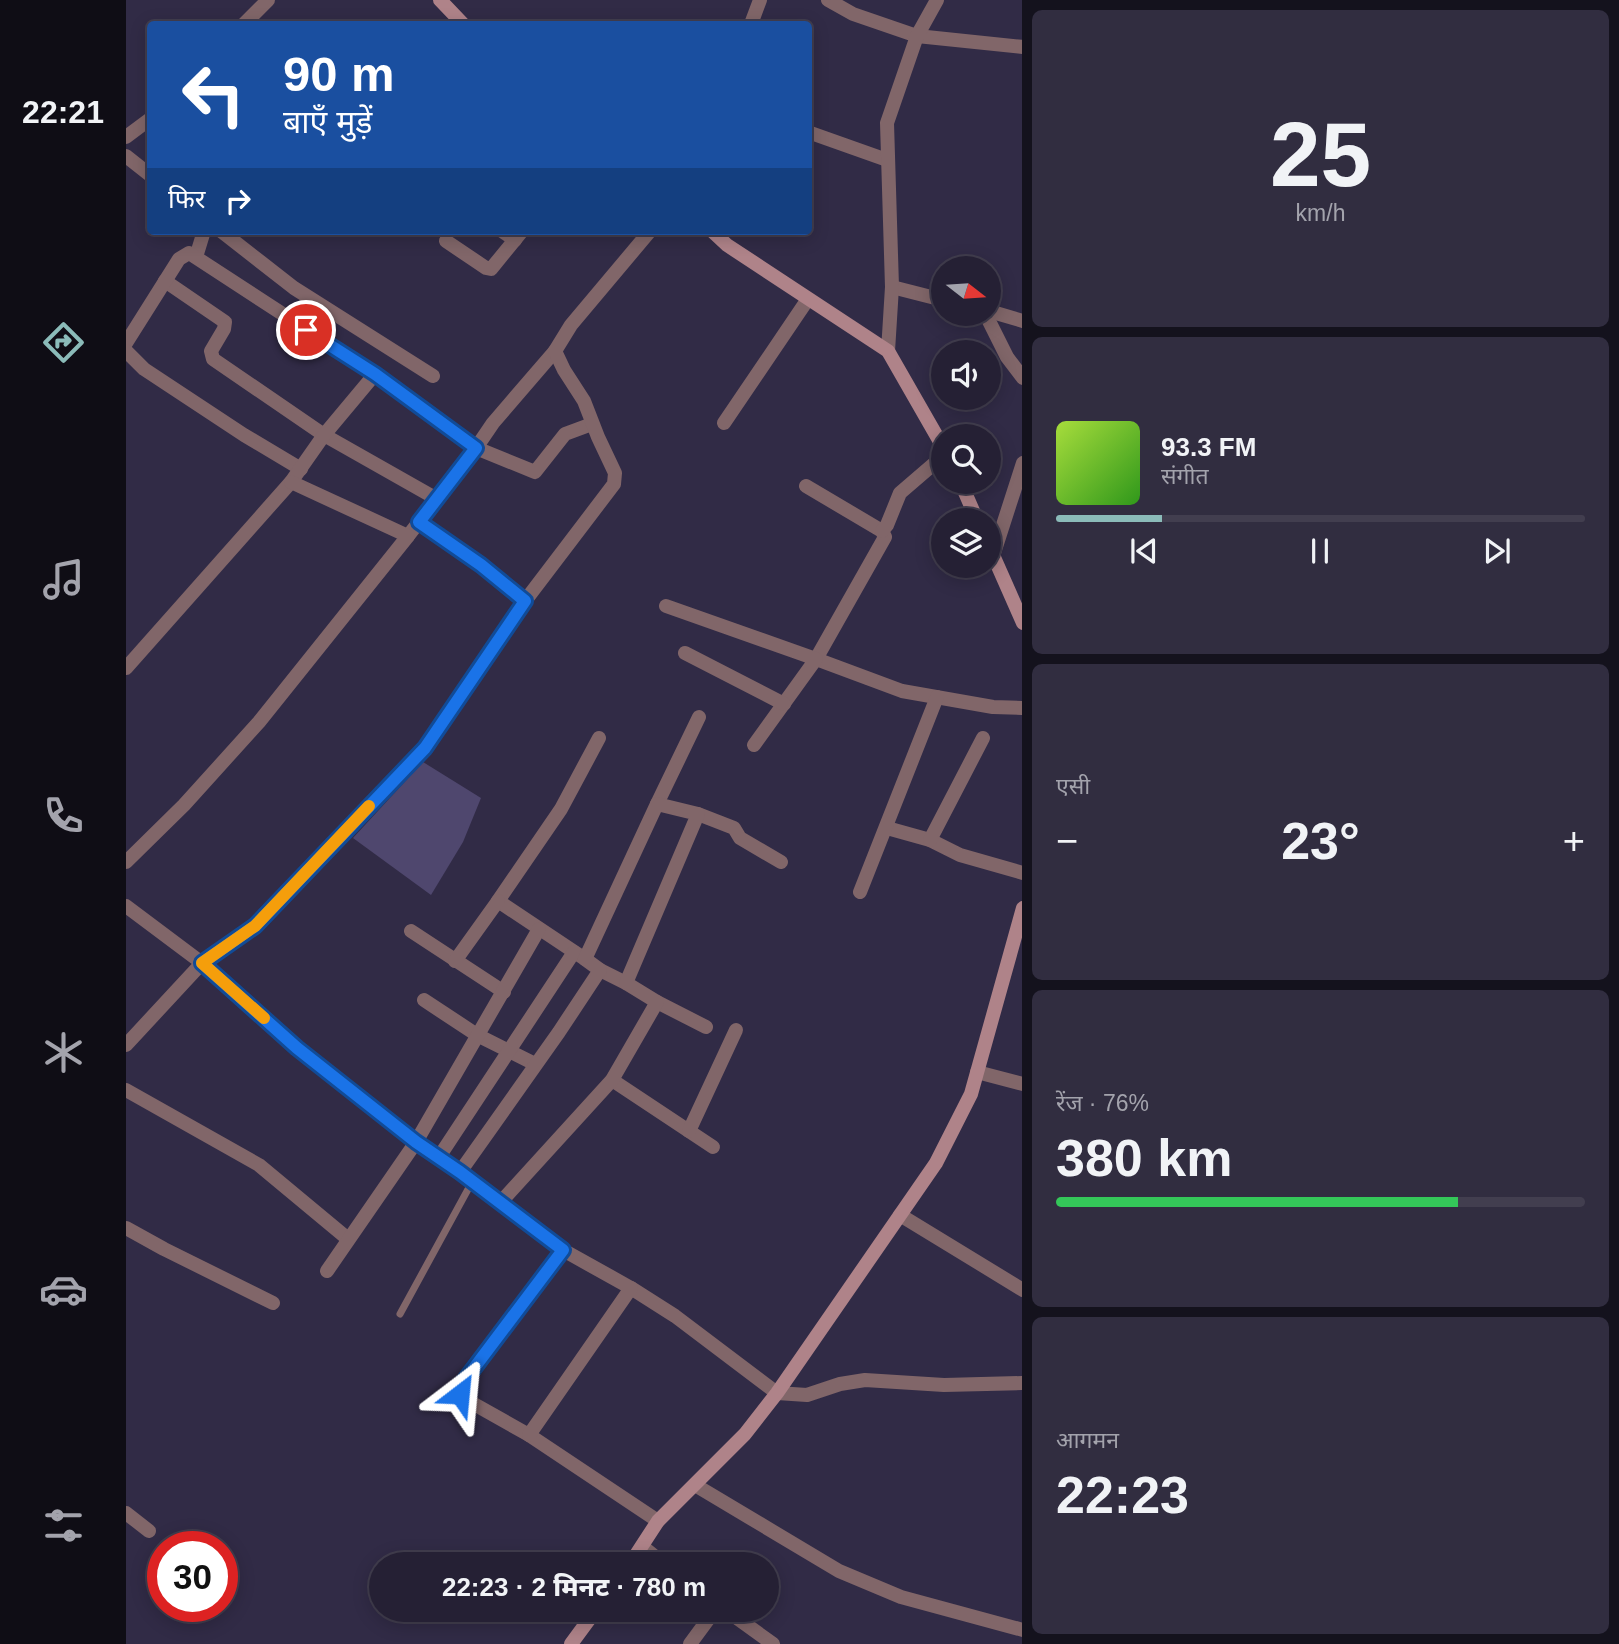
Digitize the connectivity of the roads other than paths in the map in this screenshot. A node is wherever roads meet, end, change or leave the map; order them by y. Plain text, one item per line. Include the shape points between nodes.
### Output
1 (268, 0) edge
2 (440, 0) edge
3 (760, 0) edge
4 (828, 0) edge
5 (937, 0) edge
6 (247, 21) edge
7 (460, 21) edge
8 (752, 21) edge
9 (918, 36) junction
10 (1022, 47) edge
11 (147, 121) edge
12 (812, 133) edge
13 (126, 137) edge
14 (126, 156) edge
15 (887, 160) junction
16 (147, 173) edge
17 (203, 235) edge
18 (226, 235) edge
19 (647, 235) edge
20 (716, 235) edge
21 (518, 236) edge
22 (446, 241) dead end
23 (196, 257) junction
24 (165, 281) junction
25 (892, 287) junction
26 (931, 297) edge
27 (808, 299) junction
28 (1001, 315) edge
29 (1022, 320) edge
30 (993, 326) edge
31 (126, 343) edge
32 (126, 351) edge
33 (555, 351) junction
34 (888, 351) junction
35 (375, 374) junction
36 (433, 376) dead end
37 (1022, 379) edge
38 (724, 423) dead end
39 (593, 424) junction
40 (931, 426) edge
41 (324, 435) junction
42 (476, 448) junction
43 (1022, 463) edge
44 (931, 466) edge
45 (301, 469) junction
46 (291, 482) junction
47 (806, 486) dead end
48 (438, 499) junction
49 (419, 522) junction
50 (1001, 523) edge
51 (882, 531) junction
52 (408, 536) junction
53 (1001, 574) edge
54 (525, 601) junction
55 (666, 606) dead end
56 (1022, 623) edge
57 (685, 653) dead end
58 (816, 659) junction
59 (126, 668) edge
60 (937, 697) junction
61 (784, 704) junction
62 (1022, 708) edge
63 (699, 717) dead end
64 (599, 737) dead end
65 (983, 738) dead end
66 (754, 745) dead end
67 (657, 804) junction
68 (698, 814) junction
69 (887, 828) junction
70 (930, 840) junction
71 (126, 862) edge
72 (781, 862) dead end
73 (1022, 873) edge
74 (860, 892) dead end
75 (498, 901) junction
76 (126, 906) edge
77 (1022, 908) edge
78 (539, 929) junction
79 (411, 931) dead end
80 (579, 956) junction
81 (455, 961) junction
82 (202, 963) junction
83 (600, 970) junction
84 (626, 983) junction
85 (504, 992) junction
86 (424, 1000) dead end
87 (657, 1002) junction
88 (706, 1027) dead end
89 (736, 1030) dead end
90 (477, 1035) junction
91 (126, 1045) edge
92 (511, 1051) junction
93 (535, 1064) junction
94 (977, 1072) junction
95 (612, 1080) junction
96 (1022, 1084) edge
97 (126, 1090) edge
98 (689, 1131) junction
99 (416, 1142) junction
100 (713, 1147) dead end
101 (439, 1157) junction
102 (460, 1172) junction
103 (472, 1182) junction
104 (499, 1203) junction
105 (900, 1215) junction
106 (126, 1228) edge
107 (348, 1239) junction
108 (563, 1250) junction
109 (327, 1271) dead end
110 (631, 1288) junction
111 (1022, 1290) edge
112 (273, 1303) dead end
113 (400, 1314) dead end
114 (1022, 1384) edge
115 (777, 1393) junction
116 (529, 1435) junction
117 (695, 1485) junction
118 (126, 1513) edge
119 (658, 1521) junction
120 (149, 1531) dead end
121 (643, 1547) junction
122 (639, 1552) edge
123 (649, 1552) edge
124 (587, 1622) edge
125 (706, 1622) edge
126 (743, 1622) edge
127 (1022, 1630) edge
128 (570, 1644) edge
129 (690, 1644) edge
130 (773, 1644) edge

1 - 6 street
2 - 7 street
3 - 8 street
4 - 9 street via 853,14
5 - 9 street
9 - 10 street
9 - 15 street via 887,123
11 - 13 street
12 - 15 street
14 - 16 street
15 - 25 street
17 - 23 street
18 - 36 street via 294,288
19 - 33 street via 571,325
20 - 27 street
21 - 22 street via 491,269
23 - 24 street via 189,253 178,259
23 - 35 street
24 - 31 street
24 - 41 street via 225,323 211,351 213,359
25 - 26 street
25 - 34 street
27 - 34 street
27 - 38 street
28 - 29 street
30 - 37 street
32 - 45 street via 144,369
33 - 39 street
33 - 42 street
34 - 40 street
35 - 41 street
35 - 42 street
39 - 42 street via 565,434 535,472
39 - 54 street via 615,473 614,484
41 - 45 street
41 - 48 street
42 - 48 street
43 - 50 street
44 - 51 street via 900,493
45 - 46 street
46 - 52 street
46 - 59 street
47 - 51 street
48 - 49 street
49 - 52 street
49 - 54 street
51 - 58 street via 885,537
52 - 71 street via 259,722
53 - 56 street
54 - 82 street via 425,748 255,926
55 - 58 street
57 - 61 street
58 - 60 street via 902,691
58 - 61 street
60 - 62 street
60 - 69 street
61 - 66 street
63 - 67 street
64 - 75 street via 561,809
65 - 70 street
67 - 68 street
67 - 80 street
68 - 72 street via 734,828 740,838
68 - 84 street
69 - 70 street
69 - 74 street
70 - 73 street via 960,855
75 - 78 street
75 - 81 street
76 - 82 street
77 - 94 street
78 - 80 street
78 - 85 street
79 - 81 street
80 - 83 street
80 - 92 street
81 - 85 street
82 - 91 street
82 - 99 street via 297,1048
83 - 84 street
83 - 93 street
84 - 87 street
85 - 90 street
86 - 90 street
87 - 88 street
87 - 95 street
89 - 98 street
90 - 92 street
90 - 99 street
92 - 93 street
92 - 101 street
93 - 102 street
94 - 96 street
94 - 105 street via 971,1094 936,1163
95 - 98 street
95 - 104 street
97 - 107 street via 258,1165
98 - 100 street
99 - 101 street
99 - 107 street
101 - 102 street
102 - 103 street
103 - 104 street
103 - 113 lane
104 - 108 street
105 - 111 street
105 - 115 street
106 - 112 street
107 - 109 street
108 - 110 street
108 - 116 street via 459,1388 465,1399
110 - 115 street via 676,1316
110 - 116 street
114 - 115 street via 865,1380 807,1395
115 - 117 street
116 - 119 street
117 - 119 street
117 - 127 street via 839,1571 901,1597
118 - 120 street
119 - 121 street
121 - 122 street
121 - 123 street
124 - 128 street
125 - 129 street
126 - 130 street

